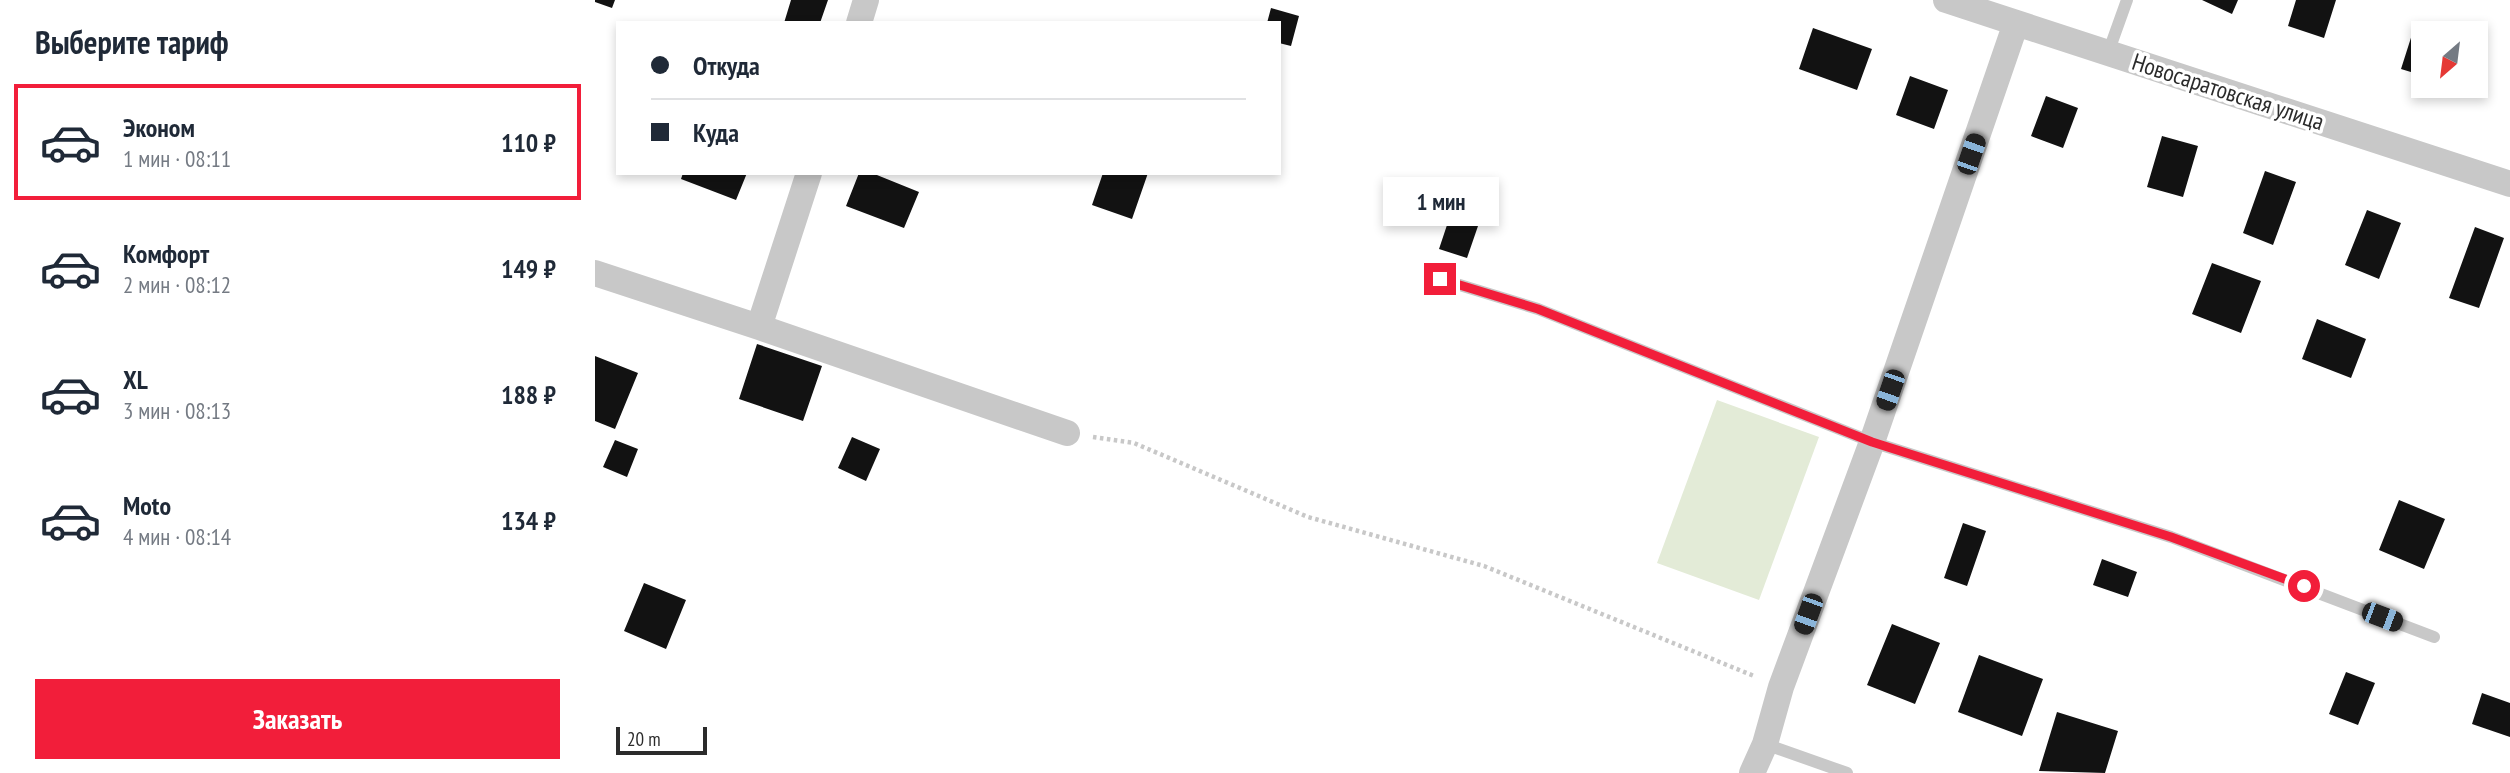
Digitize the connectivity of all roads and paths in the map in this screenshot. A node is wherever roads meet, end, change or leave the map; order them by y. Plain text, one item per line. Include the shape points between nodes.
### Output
1 (866, 0) edge
2 (1946, 0) edge
3 (2127, 0) edge
4 (860, 21) edge
5 (2016, 23) junction
6 (2108, 53) junction
7 (809, 175) edge
8 (2510, 184) edge
9 (595, 273) edge
10 (1440, 279) dead end
11 (759, 327) junction
12 (1067, 433) joint
13 (1872, 442) junction
14 (2434, 637) dead end
15 (1781, 687) junction
16 (1765, 744) junction
17 (1752, 773) edge
18 (1847, 773) edge

1 - 4 street
2 - 5 street, Новосаратовская улица
3 - 6 lane
5 - 6 street, Новосаратовская улица
5 - 13 street
6 - 8 street, Новосаратовская улица
7 - 11 street
9 - 11 street
10 - 13 lane via 1538,309
11 - 12 street
12 - 15 path via 1134,443 1308,517 1484,566
13 - 14 lane via 2171,537
13 - 15 street
15 - 16 street
16 - 17 street
16 - 18 lane

